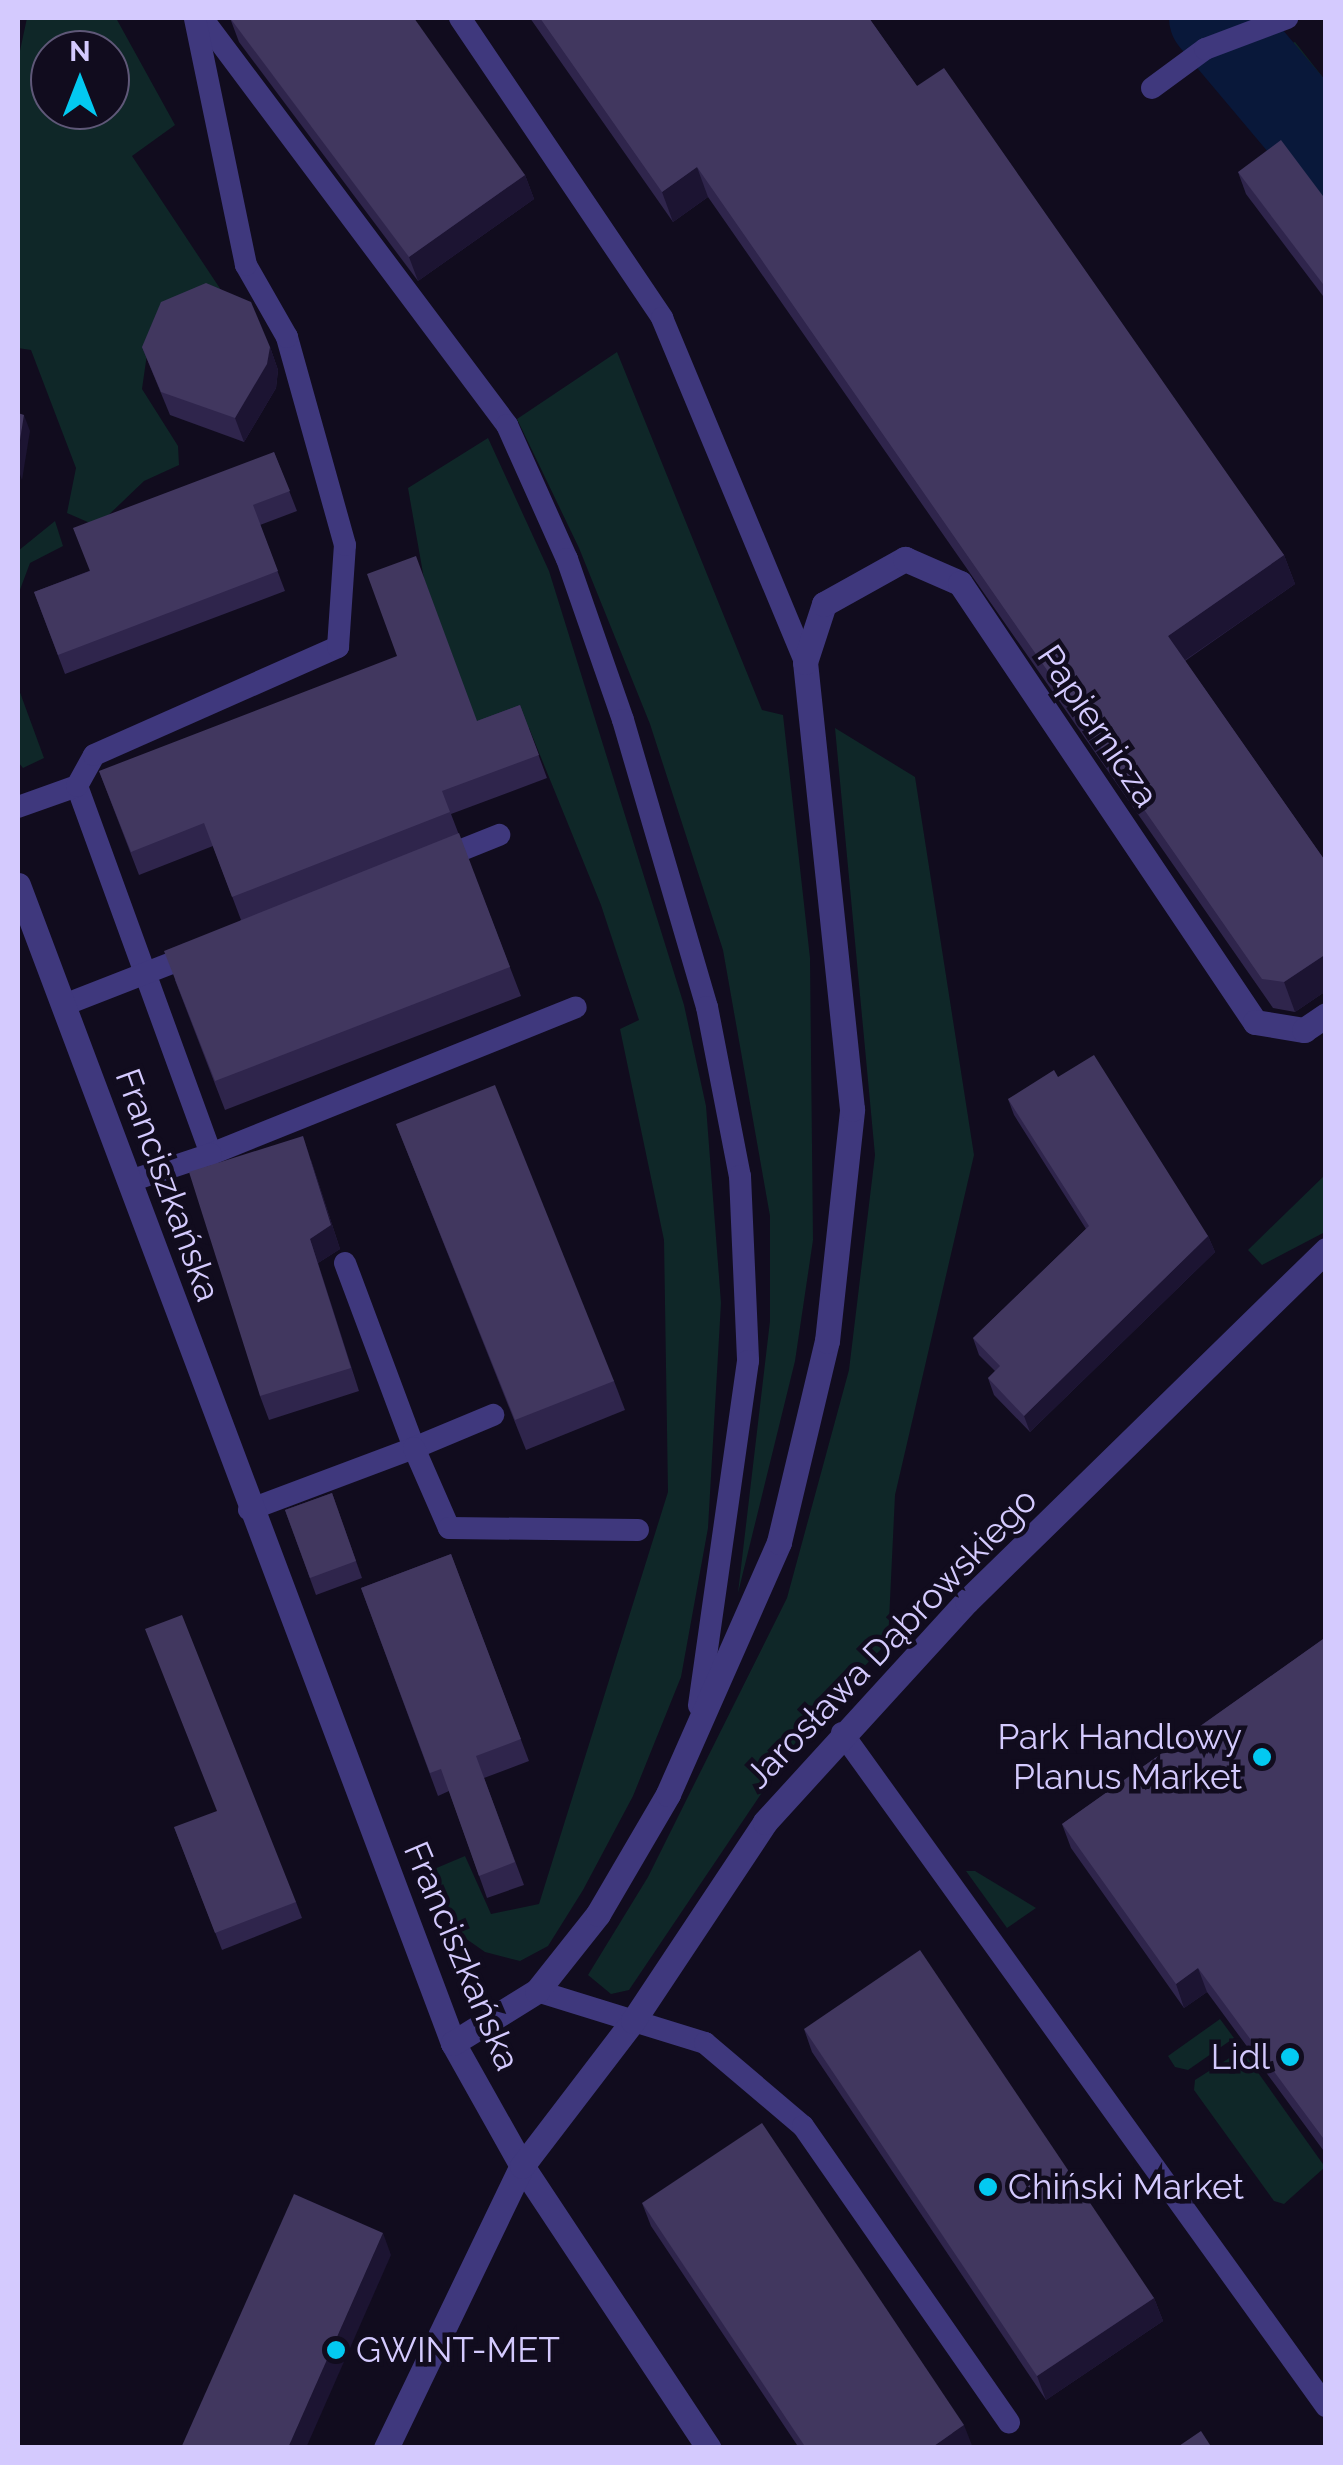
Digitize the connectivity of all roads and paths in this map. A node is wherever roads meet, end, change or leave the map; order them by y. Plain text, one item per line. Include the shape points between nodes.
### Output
1 (198, 18) edge
2 (460, 18) edge
3 (1278, 21) edge
4 (1152, 88) dead end
5 (805, 662) junction
6 (77, 786) junction
7 (18, 807) edge
8 (499, 835) dead end
9 (406, 872) edge
10 (18, 885) edge
11 (220, 944) edge
12 (145, 974) junction
13 (64, 1006) junction
14 (576, 1007) dead end
15 (1326, 1015) edge
16 (211, 1154) junction
17 (130, 1181) junction
18 (1326, 1250) edge
19 (345, 1263) dead end
20 (493, 1416) edge
21 (414, 1448) junction
22 (249, 1510) junction
23 (638, 1530) dead end
24 (842, 1733) junction
25 (668, 1794) junction
26 (537, 1992) junction
27 (634, 2022) junction
28 (453, 2043) junction
29 (522, 2166) junction
30 (1326, 2406) edge
31 (1009, 2422) dead end
32 (386, 2448) edge
33 (709, 2448) edge

1 - 6 lane via 246,265 287,337 345,545 338,647 94,754
1 - 25 lane via 507,425 566,560 623,720 707,1007 740,1176 748,1361 702,1696
2 - 5 lane via 662,318
3 - 4 lane via 1205,49
5 - 15 street, Papiernicza via 824,604 905,559 960,583 1254,1022 1304,1030
5 - 25 street via 852,1109 828,1341 778,1542
6 - 7 lane
6 - 12 lane
8 - 9 lane
10 - 13 street, Franciszkańska
11 - 12 lane
12 - 13 lane
12 - 16 lane
13 - 17 street, Franciszkańska
14 - 16 lane
16 - 17 lane
17 - 22 street, Franciszkańska
18 - 24 street, Jarosława Dąbrowskiego
19 - 21 lane
20 - 21 lane
21 - 22 lane
21 - 23 lane via 449,1528
22 - 28 street, Franciszkańska
24 - 27 street, Jarosława Dąbrowskiego via 765,1822
24 - 30 lane
25 - 26 street via 598,1914
26 - 27 lane
26 - 28 street
27 - 29 street, Jarosława Dąbrowskiego
27 - 31 lane via 705,2043 802,2126
28 - 29 street, Franciszkańska
29 - 32 street, Jarosława Dąbrowskiego
29 - 33 street, Franciszkańska

